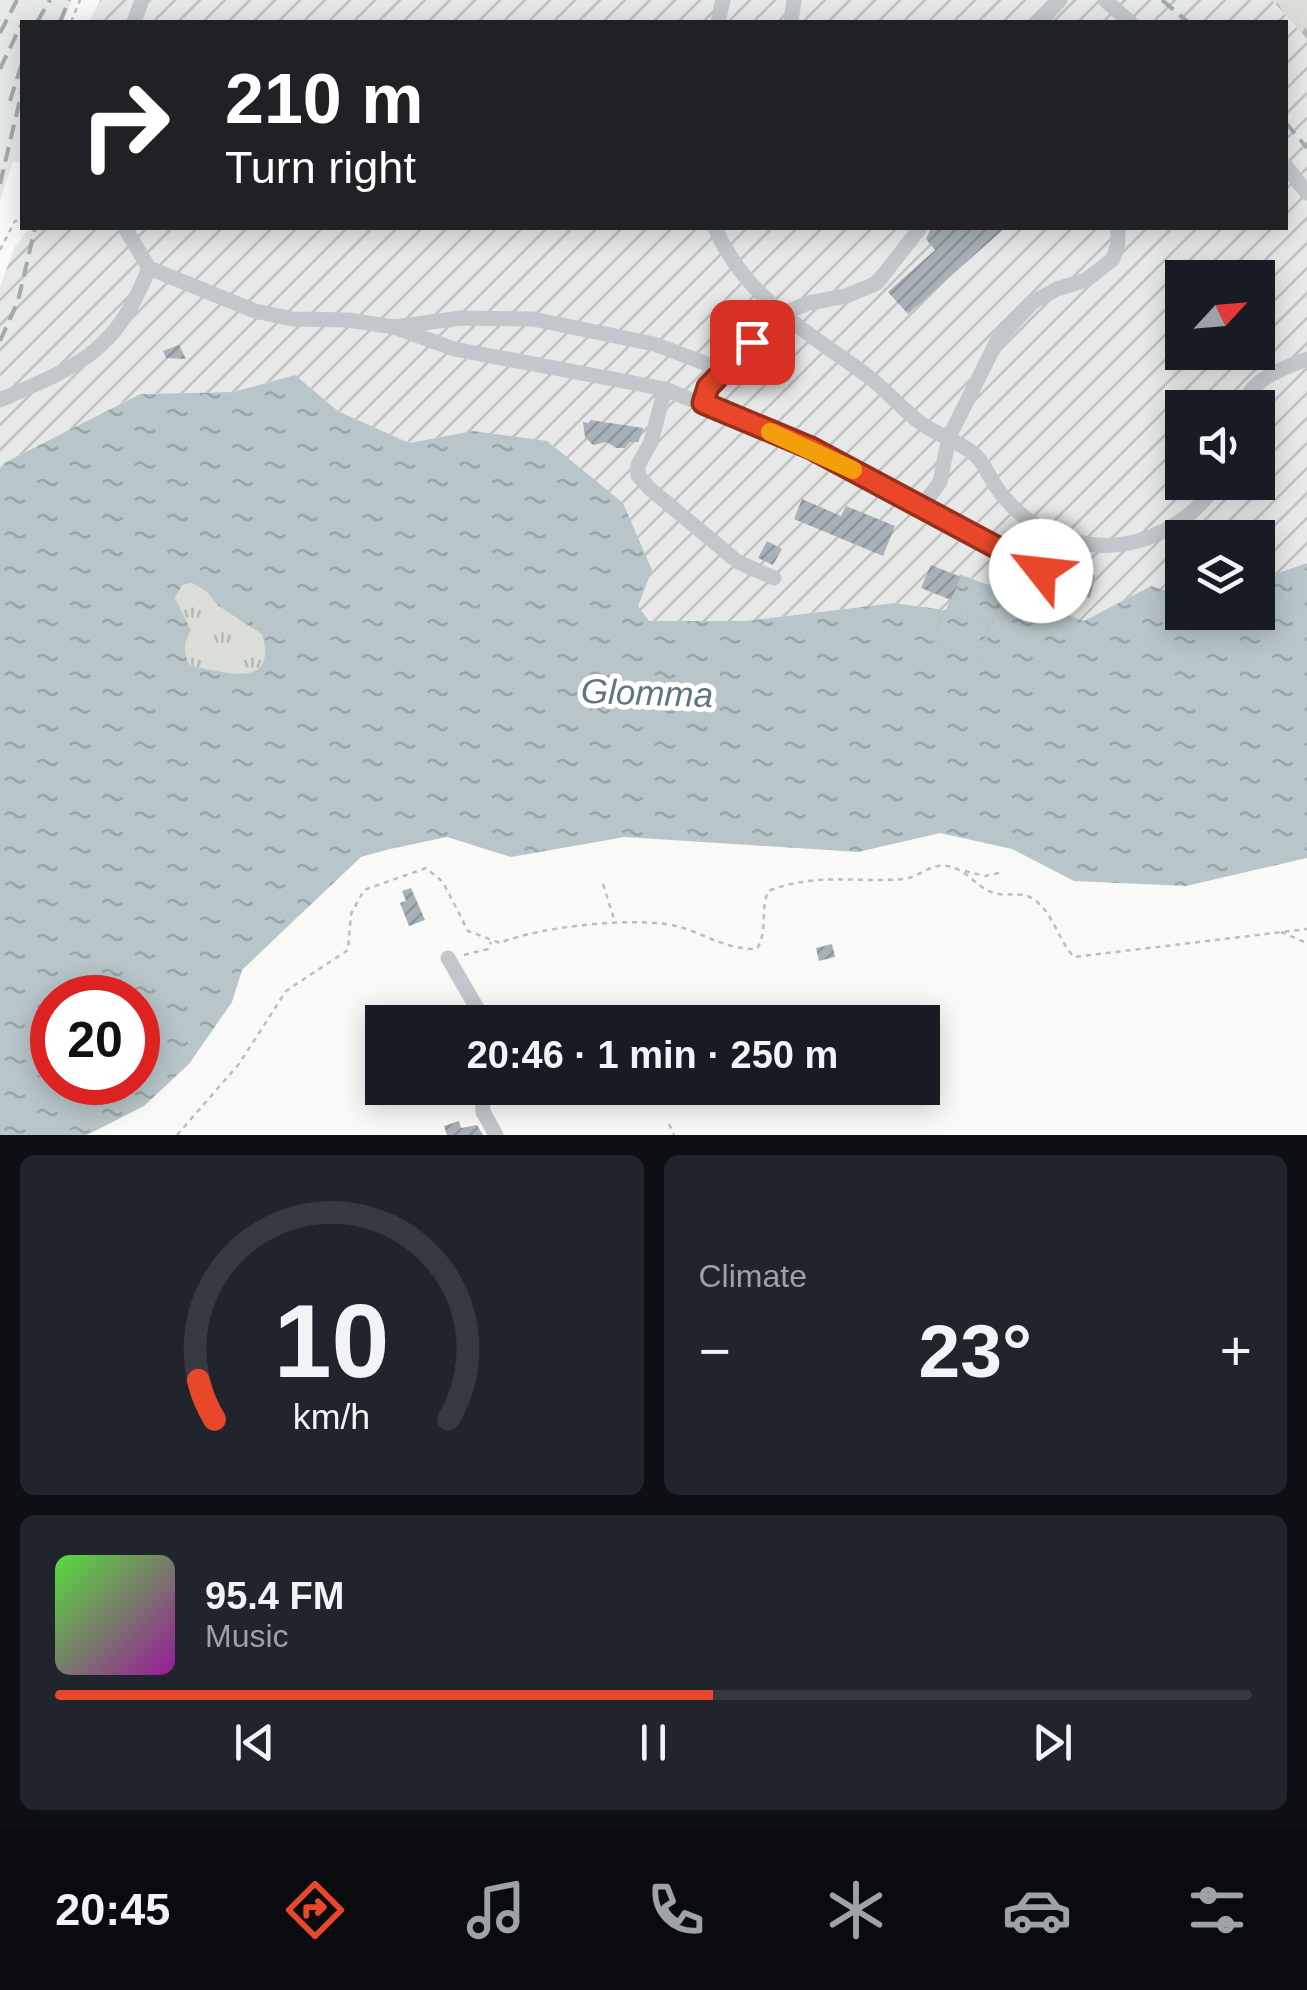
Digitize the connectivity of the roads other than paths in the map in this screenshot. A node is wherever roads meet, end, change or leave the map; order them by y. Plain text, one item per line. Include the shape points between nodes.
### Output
1 (1060, 0) edge
2 (1105, 0) edge
3 (1042, 20) edge
4 (1128, 20) edge
5 (1288, 169) edge
6 (1307, 193) edge
7 (126, 230) edge
8 (716, 230) edge
9 (918, 230) edge
10 (1118, 230) edge
11 (149, 268) junction
12 (780, 315) junction
13 (394, 327) junction
14 (1307, 359) edge
15 (722, 370) junction
16 (665, 389) junction
17 (1248, 390) edge
18 (0, 400) edge
19 (703, 403) junction
20 (949, 437) junction
21 (1205, 500) edge
22 (923, 506) junction
23 (1041, 571) dead end
24 (774, 578) dead end
25 (448, 958) road end
26 (475, 1005) edge
27 (482, 1105) edge
28 (496, 1135) edge

1 - 3 street
2 - 4 street
5 - 6 street
7 - 11 street
8 - 12 street via 730,258
9 - 12 street via 870,288
10 - 20 street via 1113,259 1086,280 1034,302 1013,321
11 - 13 street via 254,311
11 - 18 street via 112,337 96,353
12 - 15 street
12 - 20 street
13 - 15 street via 461,318 533,319 654,344
13 - 16 street via 454,349
14 - 17 street
15 - 19 street
16 - 19 street
16 - 24 street via 638,475 738,562
19 - 22 street via 811,448
20 - 21 street via 978,457 1021,515 1063,538 1124,543 1171,528
20 - 22 street via 940,482
22 - 23 street
25 - 26 street
27 - 28 street

